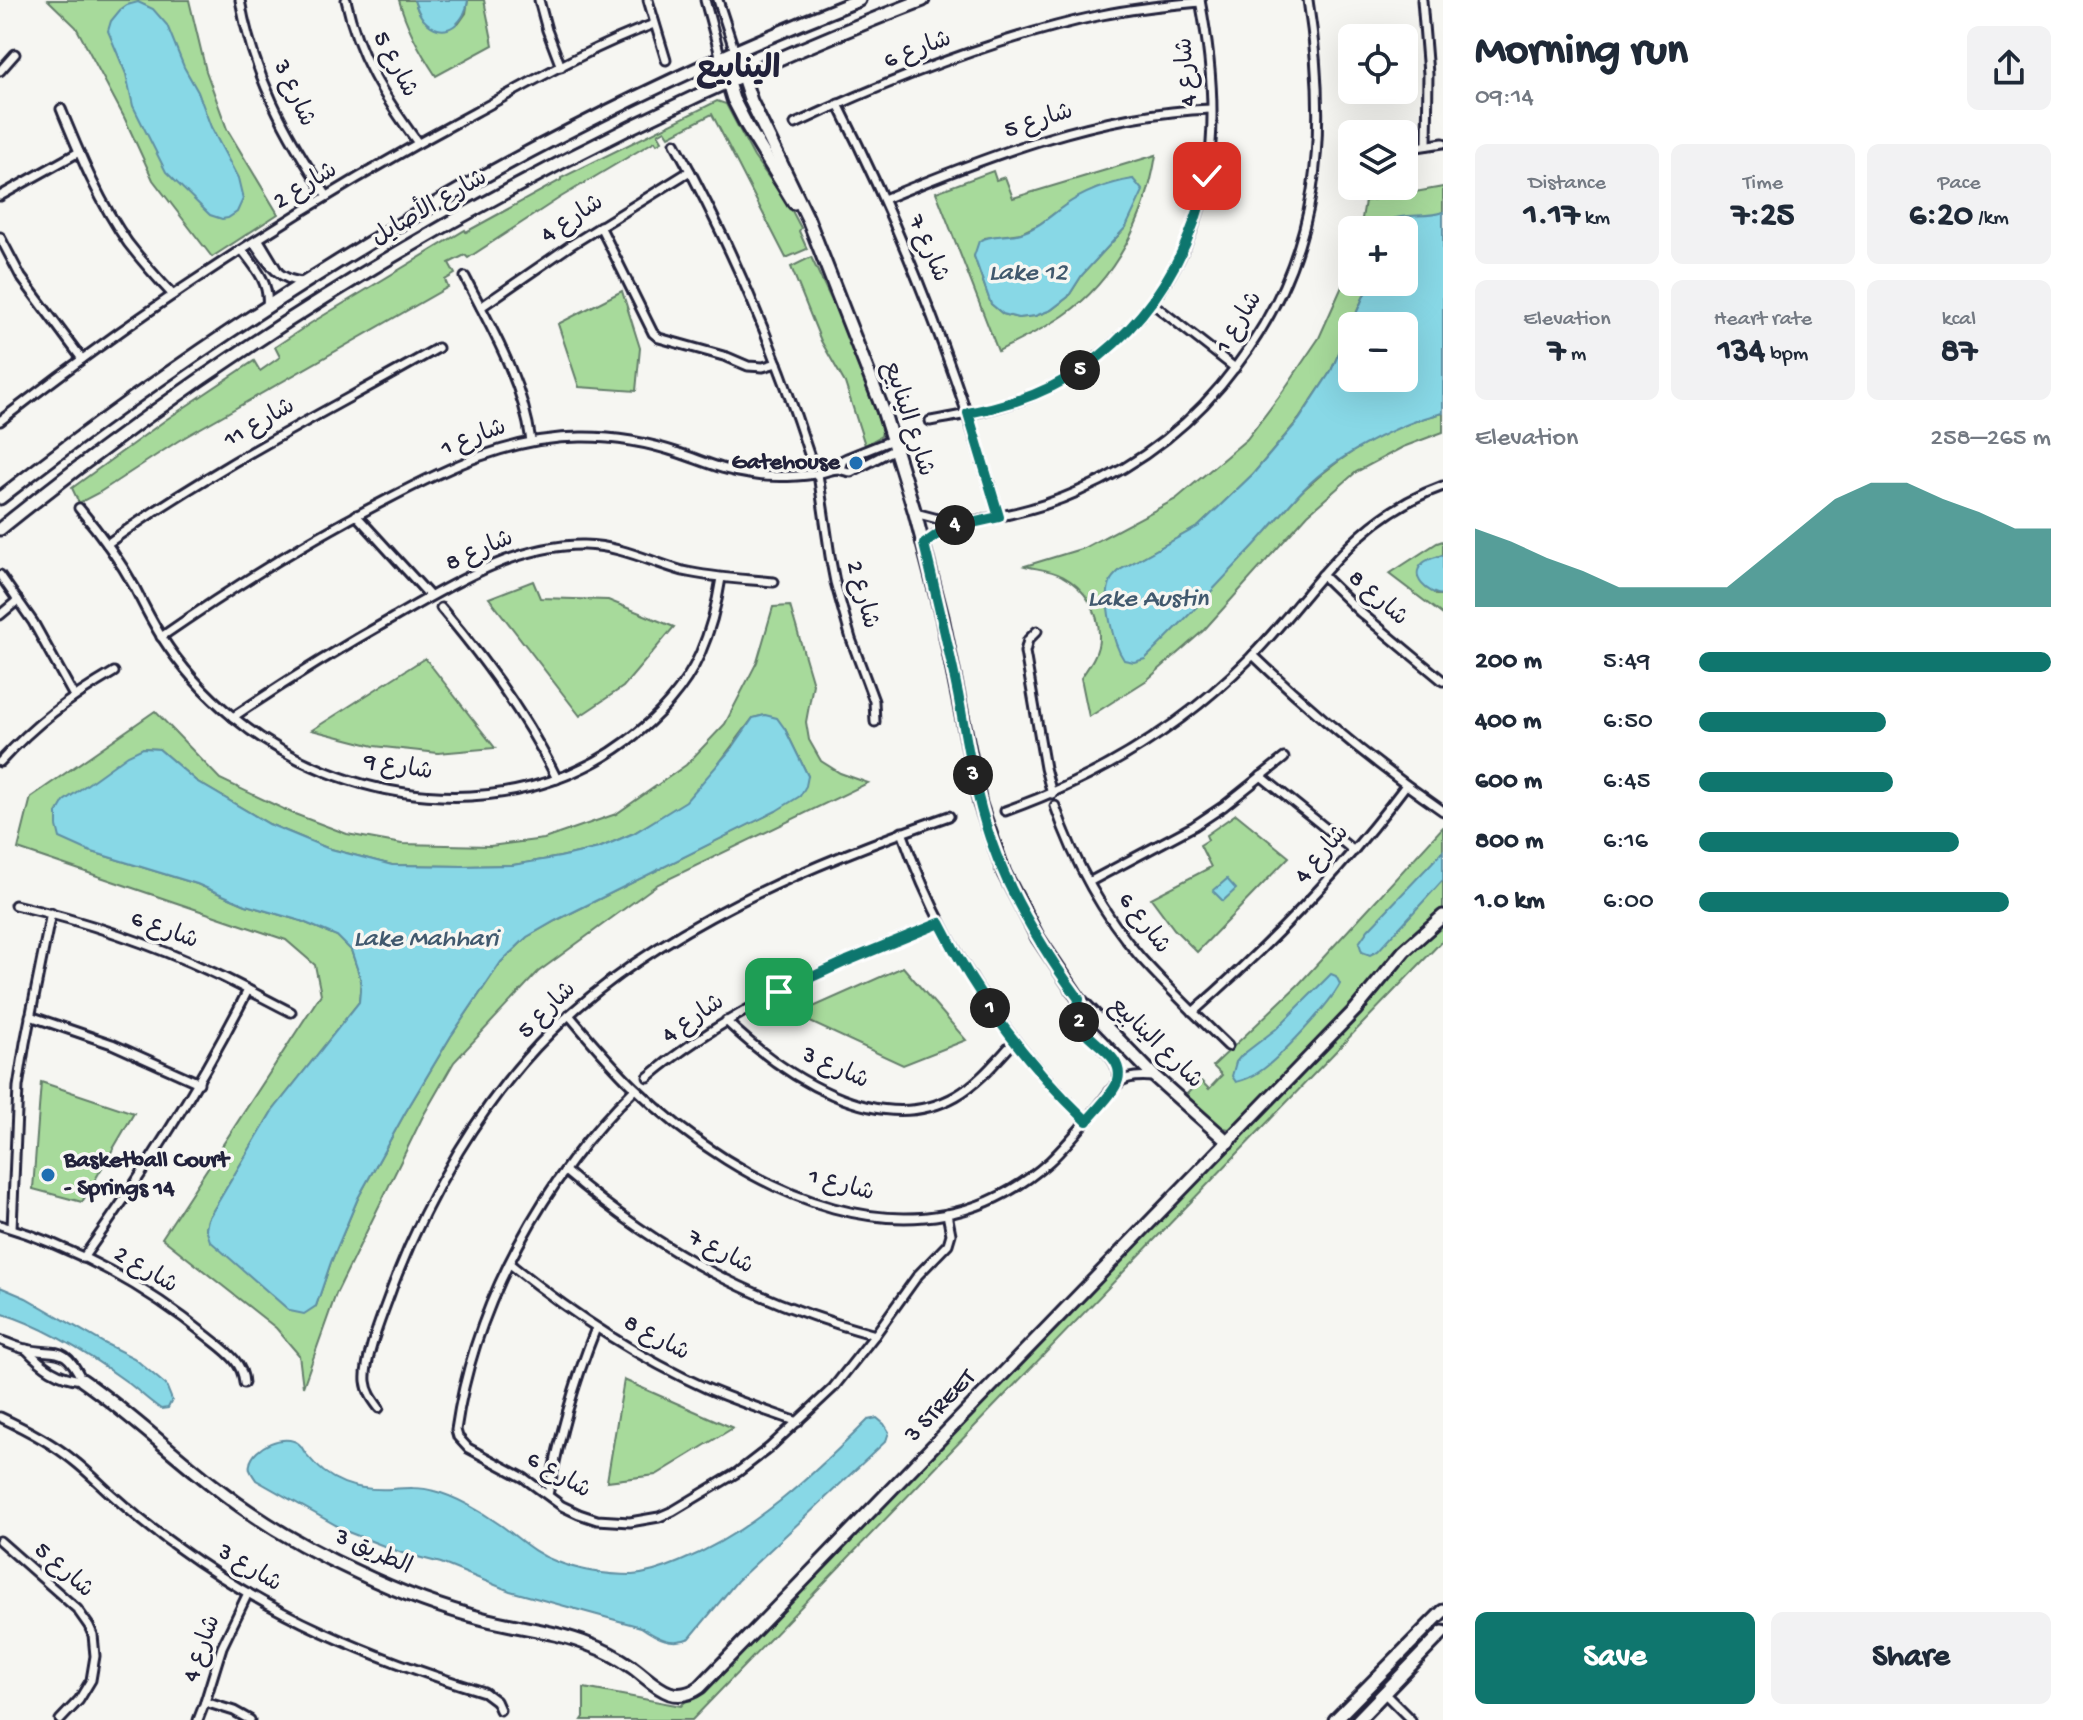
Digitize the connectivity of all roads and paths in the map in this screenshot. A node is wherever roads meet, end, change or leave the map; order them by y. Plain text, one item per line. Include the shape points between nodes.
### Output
1 (240, 0) edge
2 (346, 0) edge
3 (539, 0) edge
4 (648, 0) edge
5 (705, 0) edge
6 (718, 0) edge
7 (859, 0) edge
8 (923, 0) edge
9 (1308, 0) edge
10 (1422, 0) edge
11 (1200, 1) edge
12 (654, 24) junction
13 (735, 52) junction
14 (15, 54) dead end
15 (721, 59) junction
16 (666, 60) dead end
17 (561, 67) junction
18 (0, 71) edge
19 (742, 74) junction
20 (727, 81) junction
21 (838, 104) junction
22 (61, 109) dead end
23 (1211, 109) junction
24 (795, 124) dead end
25 (418, 143) junction
26 (675, 143) dead end
27 (1443, 143) edge
28 (1427, 145) junction
29 (1418, 147) edge
30 (79, 152) junction
31 (690, 171) junction
32 (0, 196) edge
33 (327, 196) junction
34 (884, 199) junction
35 (600, 226) junction
36 (0, 237) edge
37 (256, 241) junction
38 (818, 245) junction
39 (242, 250) junction
40 (277, 273) junction
41 (465, 277) dead end
42 (264, 281) junction
43 (304, 282) junction
44 (173, 295) junction
45 (1152, 303) junction
46 (267, 307) junction
47 (481, 307) junction
48 (438, 348) dead end
49 (82, 359) junction
50 (777, 363) junction
51 (1235, 368) junction
52 (968, 413) junction
53 (0, 421) edge
54 (930, 421) dead end
55 (531, 441) junction
56 (893, 444) junction
57 (810, 457) dead end
58 (840, 469) junction
59 (818, 474) junction
60 (1443, 486) edge
61 (0, 498) edge
62 (79, 508) dead end
63 (915, 513) junction
64 (356, 515) junction
65 (999, 517) junction
66 (978, 521) junction
67 (0, 529) edge
68 (107, 544) junction
69 (924, 544) junction
70 (0, 575) edge
71 (1322, 575) junction
72 (721, 578) junction
73 (774, 582) dead end
74 (430, 596) junction
75 (18, 600) junction
76 (441, 608) dead end
77 (0, 615) edge
78 (1037, 631) dead end
79 (161, 637) junction
80 (1253, 655) junction
81 (114, 672) dead end
82 (1443, 681) edge
83 (74, 696) junction
84 (233, 717) junction
85 (875, 722) dead end
86 (1284, 758) dead end
87 (0, 762) edge
88 (1261, 776) junction
89 (557, 779) junction
90 (1406, 785) junction
91 (1052, 794) junction
92 (1055, 806) dead end
93 (1005, 811) dead end
94 (1443, 811) edge
95 (949, 816) dead end
96 (902, 832) junction
97 (1354, 851) junction
98 (1089, 882) junction
99 (15, 905) dead end
100 (51, 913) junction
101 (1443, 916) edge
102 (940, 923) junction
103 (248, 990) junction
104 (1079, 999) junction
105 (291, 1012) dead end
106 (1193, 1012) junction
107 (569, 1015) junction
108 (30, 1016) junction
109 (726, 1021) junction
110 (1015, 1041) junction
111 (1228, 1046) dead end
112 (648, 1077) dead end
113 (1155, 1077) junction
114 (199, 1083) junction
115 (1118, 1084) junction
116 (635, 1089) junction
117 (1087, 1121) junction
118 (1228, 1142) junction
119 (565, 1171) junction
120 (947, 1214) junction
121 (0, 1225) edge
122 (12, 1228) junction
123 (83, 1258) junction
124 (510, 1264) junction
125 (596, 1328) junction
126 (875, 1335) junction
127 (0, 1340) edge
128 (26, 1349) junction
129 (82, 1380) junction
130 (244, 1383) dead end
131 (379, 1408) dead end
132 (0, 1417) edge
133 (798, 1422) junction
134 (548, 1495) junction
135 (0, 1541) edge
136 (248, 1593) junction
137 (1443, 1611) edge
138 (1443, 1632) edge
139 (1405, 1651) junction
140 (1384, 1693) junction
141 (680, 1694) joint
142 (205, 1702) junction
143 (500, 1710) dead end
144 (60, 1720) edge
145 (198, 1720) edge
146 (250, 1720) edge
147 (1335, 1720) edge
148 (1358, 1720) edge
149 (1411, 1720) edge

1 - 33 street, شارع 3 via 272,104
2 - 25 street, شارع 5 via 371,72
3 - 17 street
4 - 12 street
5 - 15 street, شارع الينابيع
6 - 13 street, شارع الينابيع
7 - 13 street, شارع الأصايل
8 - 19 street, شارع الأصايل
9 - 51 street, شارع 1 via 1318,135 1308,213 1274,311
10 - 28 street
11 - 21 street, شارع 6 via 1056,26
11 - 23 street, شارع 4
12 - 16 street
12 - 17 street, شارع 2
13 - 15 street, شارع الأصايل
13 - 19 street, شارع الينابيع
14 - 18 street
15 - 20 street, شارع الينابيع
15 - 43 street, شارع الأصايل via 509,163
17 - 25 street, شارع 2
19 - 20 street, شارع الأصايل
19 - 38 street, شارع الينابيع
20 - 38 street, شارع الينابيع via 753,138
20 - 67 street, شارع الأصايل via 552,166 374,267 212,370
21 - 24 street, شارع 6
21 - 34 street, شارع 7
22 - 30 street
23 - 34 street, شارع 5 via 1157,113 1076,131
23 - 45 street, شارع 4 via 1210,157 1199,212
25 - 33 street, شارع 2
26 - 31 street
27 - 28 street
28 - 29 street
30 - 32 street
30 - 44 street via 127,241
31 - 35 street, شارع 4
31 - 50 street
33 - 37 street, شارع 2
34 - 52 street, شارع 7
35 - 47 street, شارع 4
35 - 50 street via 659,338 748,366
36 - 49 street via 21,277
37 - 39 street, شارع 2
37 - 40 street
38 - 56 street, شارع الينابيع
39 - 42 street
39 - 44 street, شارع 2
40 - 42 street
40 - 43 street
41 - 47 street
42 - 46 street
43 - 46 street, شارع الأصايل
44 - 49 street, شارع 2
45 - 51 street
45 - 52 street, شارع 4 via 1115,343 1068,377 1016,401
46 - 61 street, شارع الأصايل via 123,404
47 - 55 street via 518,387
48 - 68 street, شارع 11 via 216,472
49 - 53 street, شارع 2
50 - 57 street
51 - 65 street, شارع 1 via 1185,424 1145,456 1066,497
52 - 54 street, شارع 4
52 - 65 street
55 - 59 street, شارع 1 via 621,440 731,471 774,477
55 - 64 street, شارع 1 via 474,457
56 - 58 street, شارع 1 via 847,458
56 - 58 street, شارع 1 via 853,471
56 - 63 street, شارع الينابيع
58 - 59 street, شارع 1
59 - 85 street, شارع 2 via 832,569 874,701
60 - 71 street via 1377,521
62 - 68 street, شارع 9
63 - 66 street, شارع 1
63 - 69 street, شارع الينابيع
64 - 74 street
64 - 79 street, شارع 1
65 - 66 street, شارع 1
66 - 69 street, شارع 1 via 945,529
68 - 79 street, شارع 9
69 - 104 street, شارع الينابيع via 990,838 1020,906
70 - 75 street
71 - 80 street
71 - 82 street, شارع 8
72 - 73 street, شارع 8
72 - 74 street, شارع 8 via 615,548 584,545 527,553
72 - 89 street, شارع 9 via 699,656 673,697 619,747
74 - 84 street, شارع 8
75 - 77 street
75 - 83 street
76 - 89 street via 510,698
78 - 91 street via 1025,652
79 - 84 street, شارع 9
80 - 90 street
80 - 91 street via 1159,735
81 - 83 street
83 - 87 street
84 - 89 street, شارع 9 via 309,765 399,792 485,796
86 - 88 street
88 - 97 street
88 - 98 street via 1194,826
90 - 94 street
90 - 97 street, شارع 4
91 - 93 street
92 - 98 street, شارع 6
95 - 96 street, شارع 5
96 - 102 street
96 - 107 street, شارع 5 via 796,876 692,928 623,970
97 - 106 street, شارع 4 via 1281,931
98 - 106 street, شارع 6 via 1139,955
99 - 100 street, شارع 6
100 - 103 street, شارع 6 via 137,941
100 - 108 street
101 - 118 street, 3 STREET via 1404,951 1356,1009
102 - 109 street, شارع 4
102 - 110 street
103 - 105 street, شارع 6
103 - 114 street
104 - 113 street, شارع الينابيع
104 - 115 street via 1079,1024 1115,1061
106 - 111 street, شارع 6
107 - 116 street, شارع 1
107 - 131 street, شارع 5 via 502,1088 413,1238 367,1367 368,1389
108 - 114 street via 112,1044
108 - 122 street via 18,1087
109 - 110 street, شارع 3 via 796,1075 845,1100 887,1111 935,1106 957,1095
109 - 112 street, شارع 4
110 - 117 street
113 - 115 street
113 - 118 street, شارع الينابيع
114 - 123 street
115 - 117 street, شارع 1
116 - 119 street, شارع 6
116 - 120 street, شارع 1 via 725,1158 806,1200 878,1217
117 - 120 street, شارع 1 via 1024,1180 978,1205
118 - 141 street, 3 STREET via 700,1687
119 - 124 street, شارع 6
119 - 126 street, شارع 7 via 632,1225 706,1271 788,1308
120 - 126 street, شارع 6 via 948,1244 918,1275
121 - 122 street, شارع 2
122 - 123 street, شارع 2
123 - 130 street, شارع 2 via 198,1329 236,1361
124 - 125 street, شارع 8
124 - 134 street, شارع 6 via 479,1336 456,1430 468,1448
125 - 133 street, شارع 8 via 693,1382
125 - 134 street via 565,1416
126 - 133 street, شارع 6
127 - 128 street
128 - 129 street, 3 الطريق via 54,1373
128 - 129 street, 3 الطريق via 65,1355
129 - 141 street, 3 الطريق via 217,1489 321,1555 444,1607 590,1645 631,1666 659,1689
132 - 136 street, شارع 3 via 72,1459 154,1530
133 - 134 street, شارع 6 via 738,1472 659,1517 597,1520
135 - 144 street, شارع 5 via 77,1609 93,1635 91,1680
136 - 142 street, شارع 4 via 222,1647
136 - 143 street, شارع 3 via 360,1650 484,1692
137 - 139 street
138 - 140 street
139 - 140 street via 1385,1680
139 - 147 street
140 - 148 street
140 - 149 street
142 - 145 street, شارع 4
142 - 146 street

